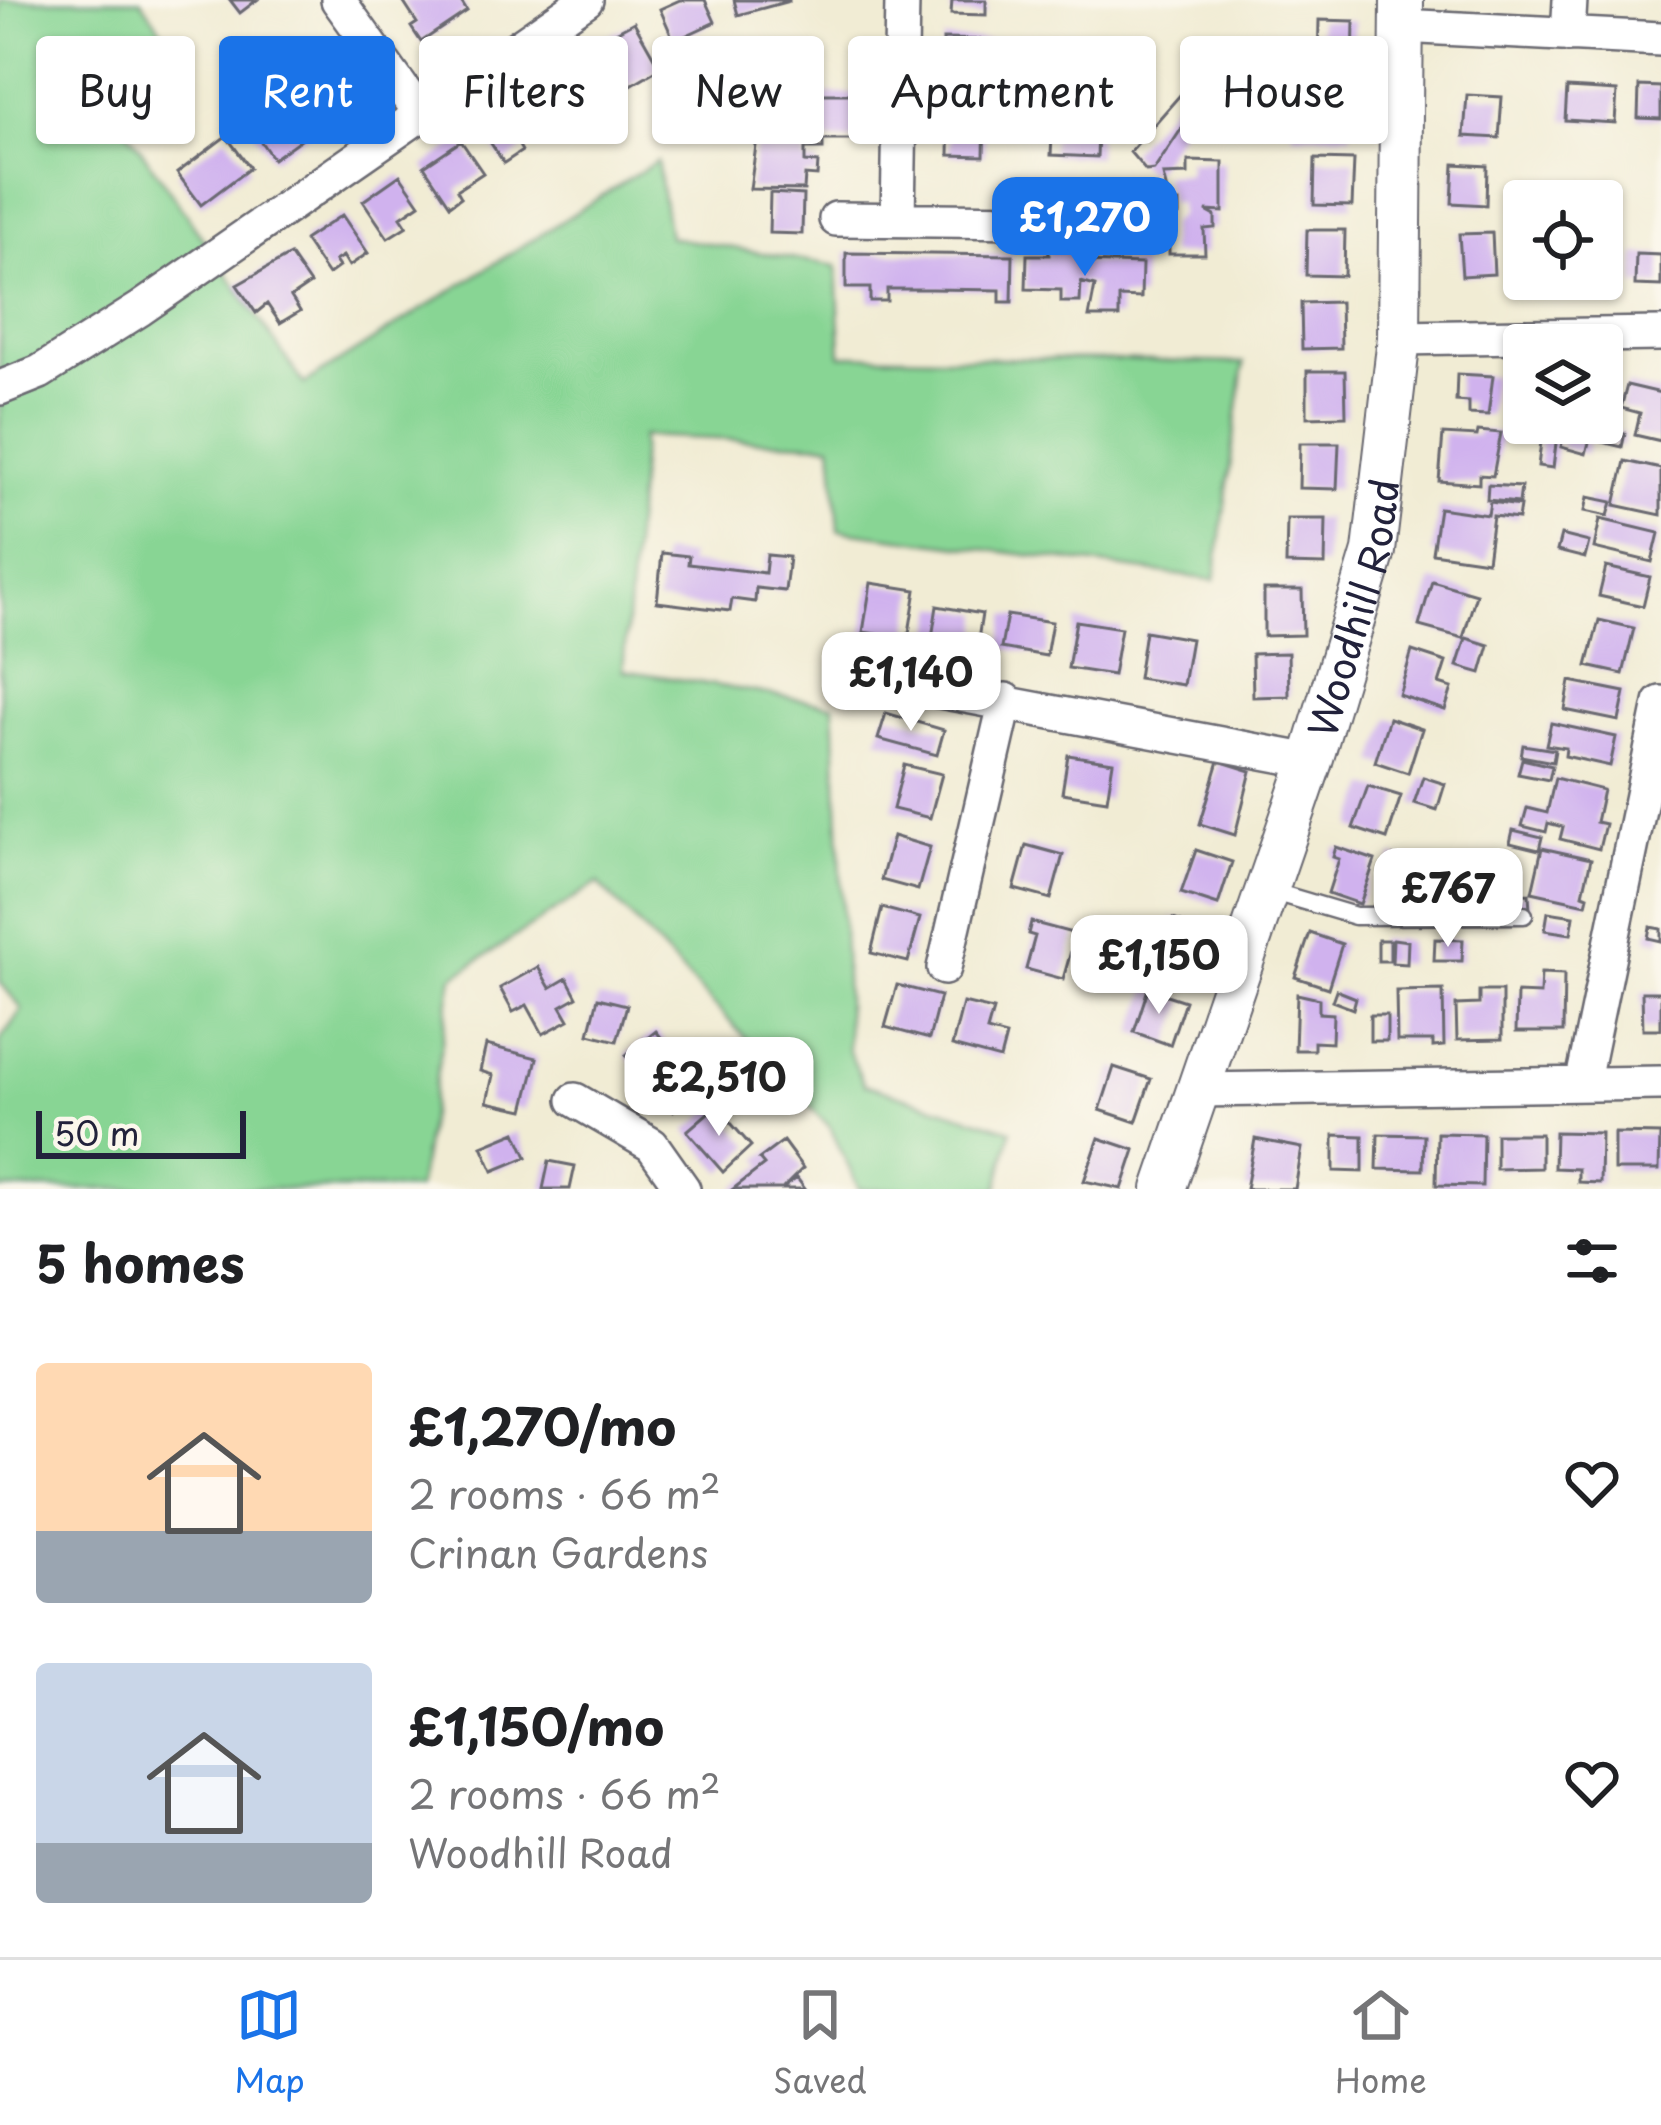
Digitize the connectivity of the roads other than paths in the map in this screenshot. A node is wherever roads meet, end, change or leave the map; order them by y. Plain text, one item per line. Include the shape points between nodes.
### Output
1 (338, 0) edge
2 (586, 0) edge
3 (902, 0) edge
4 (1570, 0) edge
5 (1402, 13) edge
6 (1568, 34) junction
7 (534, 36) edge
8 (1661, 39) edge
9 (419, 112) edge
10 (419, 116) edge
11 (898, 217) junction
12 (836, 218) dead end
13 (1120, 222) dead end
14 (1661, 334) edge
15 (1399, 338) junction
16 (0, 388) edge
17 (844, 673) dead end
18 (1006, 700) junction
19 (1661, 703) edge
20 (1311, 761) junction
21 (1267, 890) junction
22 (1524, 914) dead end
23 (944, 968) dead end
24 (1583, 1080) junction
25 (1661, 1083) edge
26 (1196, 1090) junction
27 (575, 1100) dead end
28 (683, 1189) edge
29 (1164, 1189) edge

1 - 9 street
2 - 7 street
3 - 11 street
4 - 6 street
5 - 6 street
5 - 15 street, Woodhill Road
6 - 8 street
10 - 16 street via 140,309
11 - 12 street
11 - 13 street
14 - 15 street
15 - 20 street, Woodhill Road via 1374,551
17 - 18 street
18 - 20 street
18 - 23 street
19 - 24 street
20 - 21 street, Woodhill Road
21 - 22 lane via 1355,916
21 - 26 street, Woodhill Road
24 - 25 street
24 - 26 street
26 - 29 street, Woodhill Road
27 - 28 street via 652,1145

